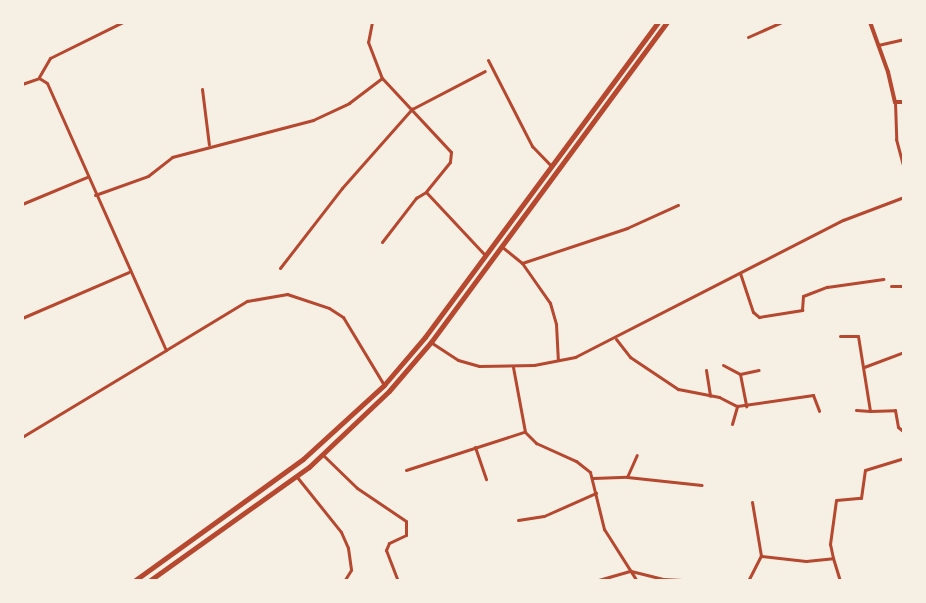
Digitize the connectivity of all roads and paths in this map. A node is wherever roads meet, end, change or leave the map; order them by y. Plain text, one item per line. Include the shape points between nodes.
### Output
1 (123, 22) edge
2 (372, 22) edge
3 (658, 22) edge
4 (667, 22) edge
5 (781, 22) edge
6 (870, 22) edge
7 (748, 37) dead end
8 (904, 39) edge
9 (878, 45) junction
10 (636, 54) junction
11 (642, 58) junction
12 (488, 60) dead end
13 (485, 71) dead end
14 (39, 78) junction
15 (382, 78) junction
16 (22, 84) edge
17 (202, 89) dead end
18 (895, 102) junction
19 (904, 102) edge
20 (412, 109) junction
21 (209, 147) junction
22 (552, 167) junction
23 (904, 169) edge
24 (87, 177) junction
25 (426, 192) junction
26 (95, 195) junction
27 (904, 197) edge
28 (22, 204) edge
29 (678, 205) dead end
30 (382, 242) dead end
31 (501, 246) junction
32 (485, 255) junction
33 (522, 263) junction
34 (280, 268) dead end
35 (129, 272) junction
36 (740, 273) junction
37 (883, 279) dead end
38 (891, 286) dead end
39 (904, 286) edge
40 (22, 318) edge
41 (840, 336) dead end
42 (425, 337) junction
43 (616, 339) junction
44 (431, 342) junction
45 (166, 350) junction
46 (904, 352) edge
47 (558, 360) junction
48 (723, 365) dead end
49 (513, 367) junction
50 (864, 367) junction
51 (706, 370) dead end
52 (759, 370) dead end
53 (740, 374) junction
54 (384, 385) junction
55 (710, 396) junction
56 (737, 406) junction
57 (746, 406) junction
58 (856, 410) dead end
59 (819, 411) dead end
60 (870, 411) junction
61 (732, 424) dead end
62 (525, 432) junction
63 (904, 432) edge
64 (22, 437) edge
65 (475, 447) junction
66 (323, 455) junction
67 (637, 455) dead end
68 (904, 458) edge
69 (406, 470) dead end
70 (297, 476) junction
71 (627, 477) junction
72 (593, 478) junction
73 (486, 479) dead end
74 (702, 485) dead end
75 (596, 493) junction
76 (752, 502) dead end
77 (518, 520) dead end
78 (761, 556) junction
79 (833, 558) junction
80 (631, 571) junction
81 (134, 581) edge
82 (149, 581) edge
83 (344, 581) edge
84 (398, 581) edge
85 (595, 581) edge
86 (637, 581) edge
87 (701, 581) edge
88 (748, 581) edge
89 (840, 581) edge

1 - 14 street via 50,58
2 - 15 street via 368,42
3 - 10 main road
4 - 11 main road
5 - 7 street
6 - 9 street
8 - 9 street
9 - 18 street
10 - 11 main road
10 - 22 main road
11 - 31 main road
12 - 22 street via 532,146
13 - 20 street
14 - 16 street
14 - 24 street via 47,83
15 - 20 street
15 - 21 street via 349,103 313,120
17 - 21 street
18 - 19 street
18 - 23 street
20 - 25 street via 452,157
20 - 34 street
21 - 26 street via 172,157 148,176
22 - 32 main road
24 - 26 street
24 - 28 street
25 - 30 street
25 - 32 street
26 - 35 street
27 - 36 street via 843,220
29 - 33 street
31 - 33 street
31 - 44 main road
32 - 42 main road
33 - 47 street via 550,303
35 - 40 street
35 - 45 street
36 - 37 street via 759,317 802,310 803,296 827,287
36 - 43 street
38 - 39 street
41 - 50 street via 858,336
42 - 44 main road
42 - 54 main road
43 - 47 street
43 - 55 street via 630,357 669,385
44 - 49 street via 466,363
44 - 66 main road
45 - 54 street via 247,301 287,294 343,317
45 - 64 street
46 - 50 street
47 - 49 street
48 - 53 street
49 - 62 street
50 - 60 street
51 - 55 street
52 - 53 street
53 - 57 street
54 - 81 main road via 303,459
55 - 56 street
56 - 57 street
56 - 61 street
57 - 59 street via 813,395
58 - 60 street
60 - 63 street via 895,410
62 - 65 street
62 - 72 street via 536,443 585,466
65 - 69 street
65 - 73 street
66 - 70 main road
66 - 84 street via 357,488 406,521 406,535 386,550
67 - 71 street
68 - 79 street via 865,470 861,498 836,500
70 - 82 main road
70 - 83 street via 341,532 351,570
71 - 72 street
71 - 74 street
72 - 75 street
75 - 77 street via 544,516
75 - 80 street via 604,529
76 - 78 street
78 - 79 street
78 - 88 street
79 - 89 street
80 - 85 street
80 - 86 street
80 - 87 street

